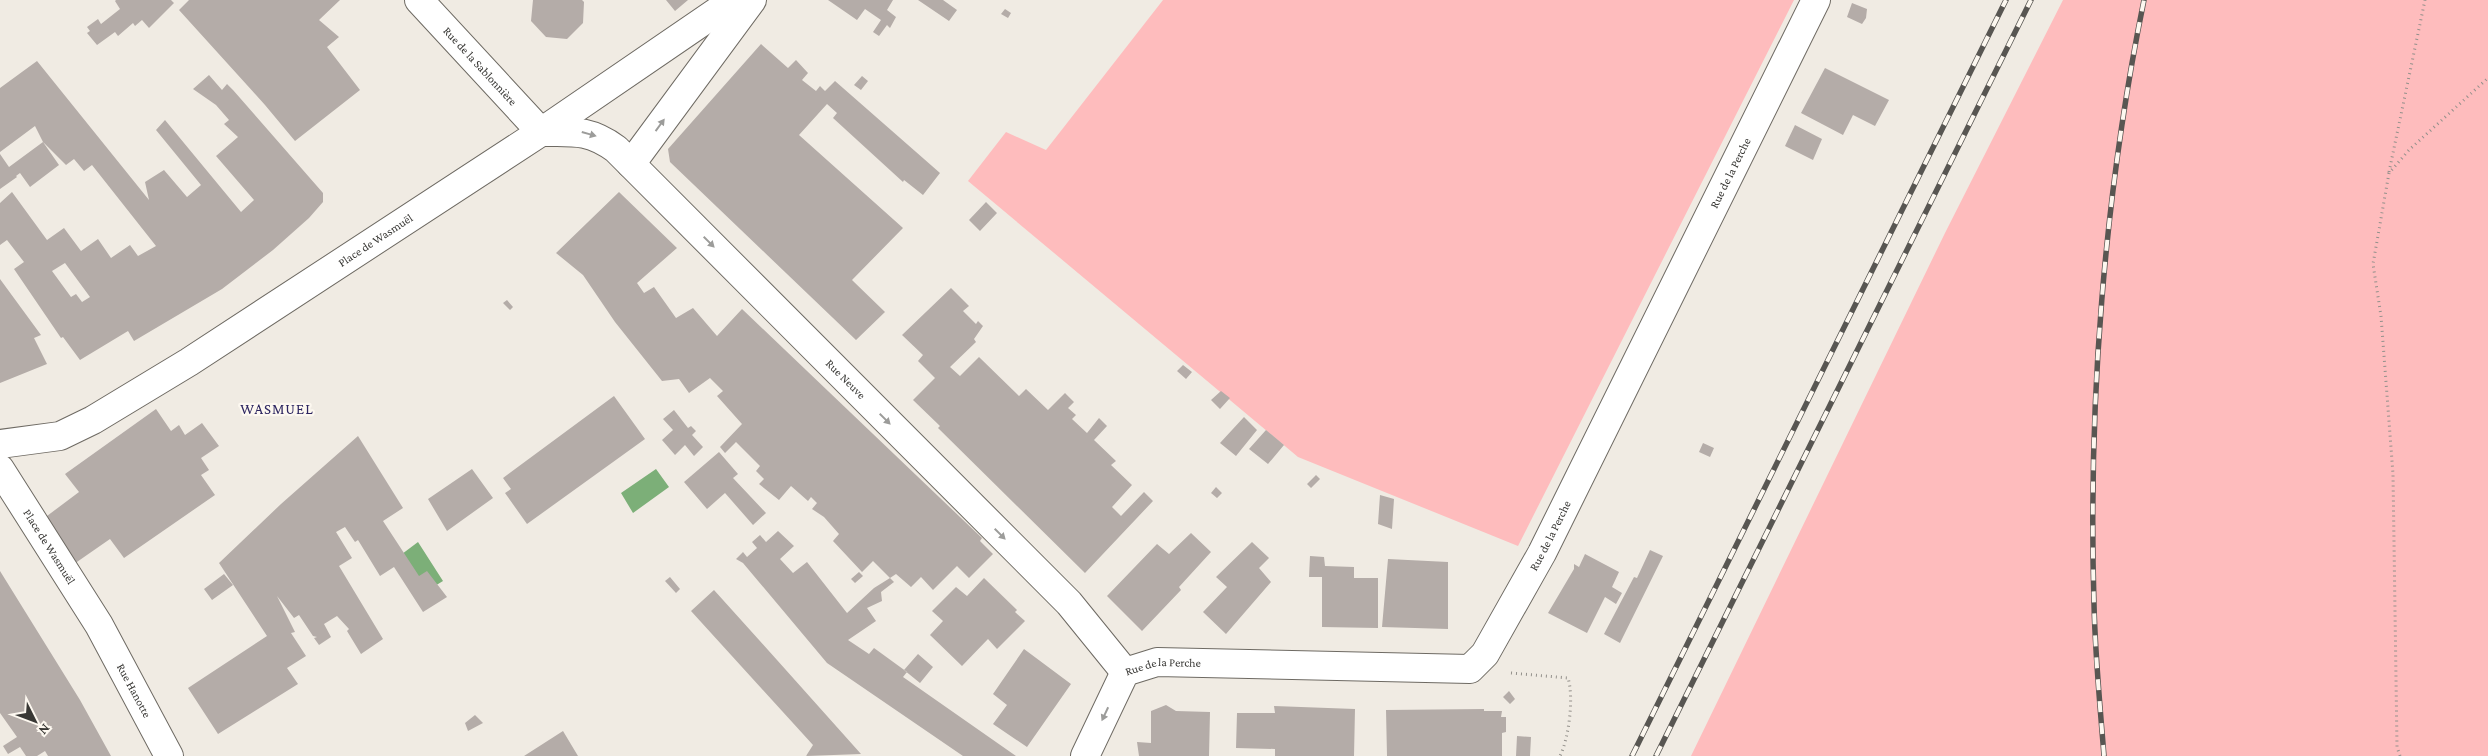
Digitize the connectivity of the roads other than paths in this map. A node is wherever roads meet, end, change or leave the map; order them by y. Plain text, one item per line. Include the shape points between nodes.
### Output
1 (420, 0) edge
2 (734, 0) edge
3 (752, 0) edge
4 (1816, 0) edge
5 (541, 132) junction
6 (631, 164) junction
7 (0, 444) edge
8 (0, 470) edge
9 (99, 625) joint
10 (1125, 672) junction
11 (169, 756) edge
12 (1085, 756) edge

1 - 5 street, Rue de la Sablonnière
2 - 5 street, Place de Wasmuël
6 -> 3 street
4 - 10 street, Rue de la Perche via 1542,553 1484,654 1470,669 1157,662
5 -> 6 street, Rue Neuve via 581,132 600,138
5 - 7 street, Place de Wasmuël via 189,362 93,420 60,436
6 -> 10 street, Rue Neuve via 1069,603
8 - 9 street, Place de Wasmuël
9 - 11 street, Rue Hanotte
10 -> 12 street, Rue de la Perche

